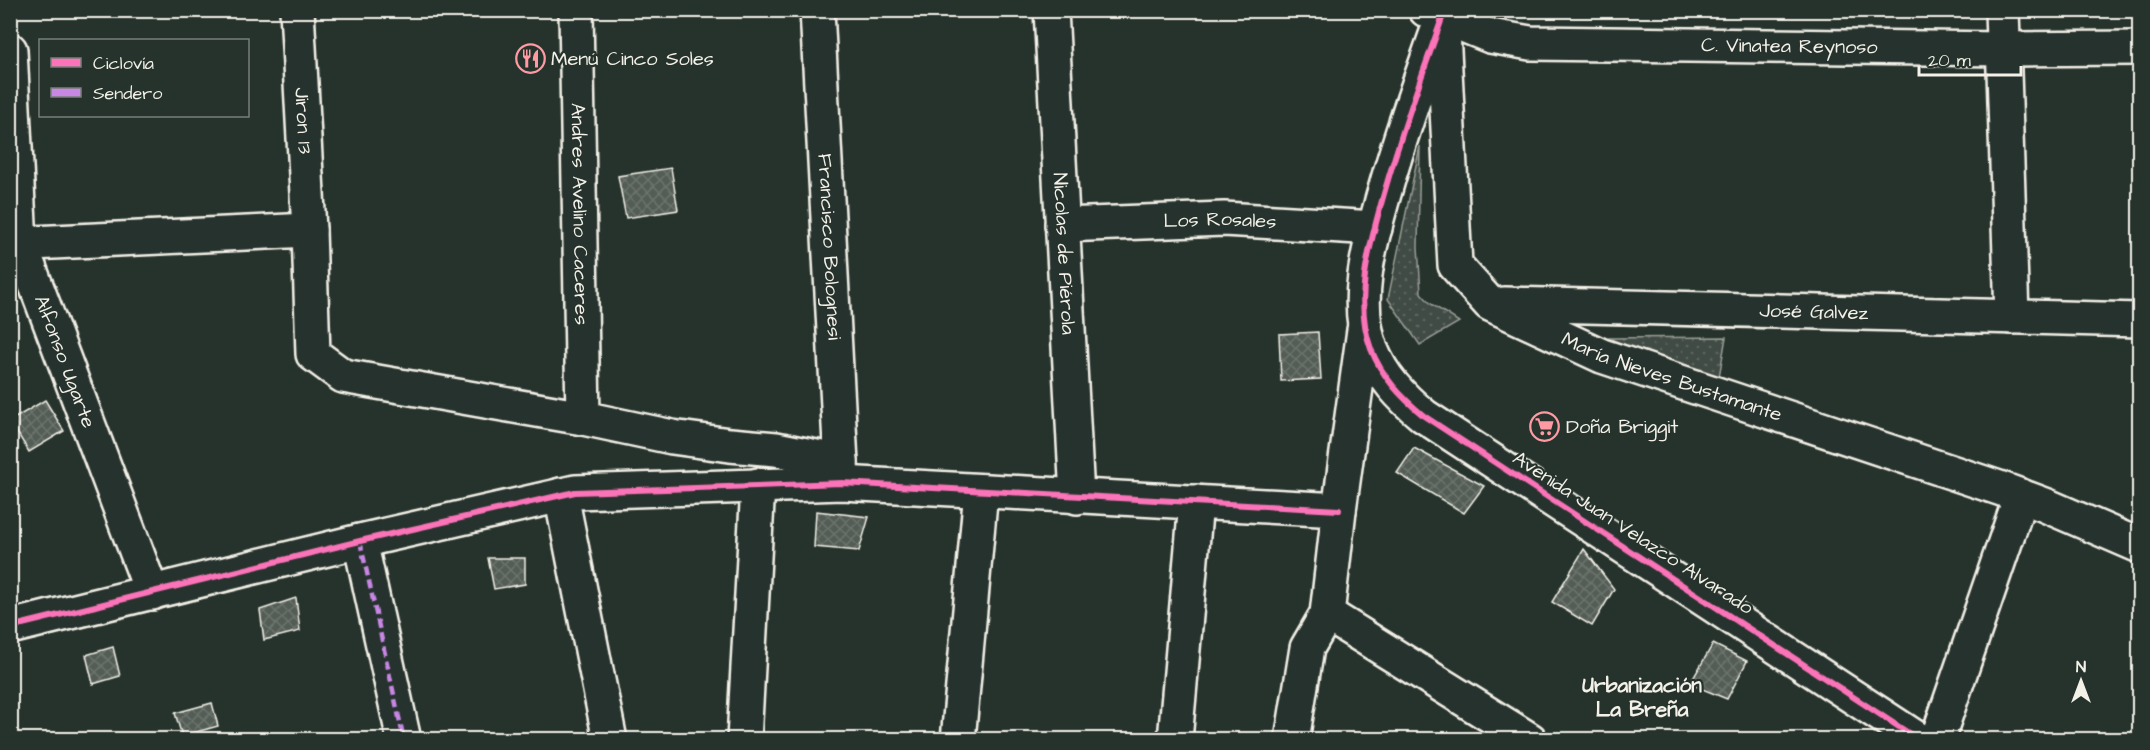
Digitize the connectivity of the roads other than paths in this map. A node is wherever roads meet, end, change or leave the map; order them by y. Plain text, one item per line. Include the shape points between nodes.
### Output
1 (297, 10) edge
2 (576, 10) edge
3 (818, 10) edge
4 (1051, 10) edge
5 (2002, 10) edge
6 (1438, 13) edge
7 (2139, 48) edge
8 (2003, 49) junction
9 (10, 50) edge
10 (1062, 225) junction
11 (1375, 228) junction
12 (309, 230) junction
13 (15, 244) edge
14 (1490, 304) junction
15 (2012, 317) junction
16 (2139, 320) edge
17 (1365, 322) junction
18 (583, 418) junction
19 (842, 472) junction
20 (758, 485) junction
21 (981, 490) junction
22 (561, 495) junction
23 (2022, 496) junction
24 (1077, 497) junction
25 (1196, 502) junction
26 (1339, 510) junction
27 (360, 541) junction
28 (2139, 546) edge
29 (152, 593) junction
30 (1327, 614) junction
31 (10, 627) edge
32 (404, 740) edge
33 (610, 740) edge
34 (744, 740) edge
35 (958, 740) edge
36 (1175, 740) edge
37 (1292, 740) edge
38 (1530, 740) edge
39 (1919, 740) edge
40 (1936, 740) edge

1 - 12 street, Jiron 13
2 - 18 street, Andres Avelino Caceres
3 - 19 street, Francisco Bolognesi
4 - 10 street, Nicolas de Piérola
5 - 8 street
6 - 8 street, C. Vinatea Reynoso via 1490,36 1530,43
6 - 11 street
6 - 14 street, María Nieves Bustamante via 1455,265
7 - 8 street, C. Vinatea Reynoso
8 - 15 street
9 - 13 street, Alfonso Ugarte
10 - 11 street, Los Rosales via 1224,219
10 - 24 street, Nicolas de Piérola
11 - 17 street via 1363,297
12 - 13 street
12 - 18 street, Jiron 13 via 313,354 343,376
13 - 29 street, Alfonso Ugarte
14 - 15 street, José Galvez
14 - 23 street, María Nieves Bustamante via 1602,356
15 - 16 street, José Galvez
17 - 26 street
17 - 39 street, Avenida Juan Velazco Alvarado via 1382,372 1424,416
18 - 19 street via 672,437 776,448
19 - 20 street
19 - 21 street
20 - 22 street
20 - 34 street
21 - 24 street
21 - 35 street
22 - 27 street
22 - 33 street
23 - 28 street, María Nieves Bustamante
23 - 40 street
24 - 25 street
25 - 26 street
25 - 36 street
26 - 30 street
27 - 29 street
27 - 32 street
29 - 31 street
30 - 37 street via 1307,648
30 - 38 street

